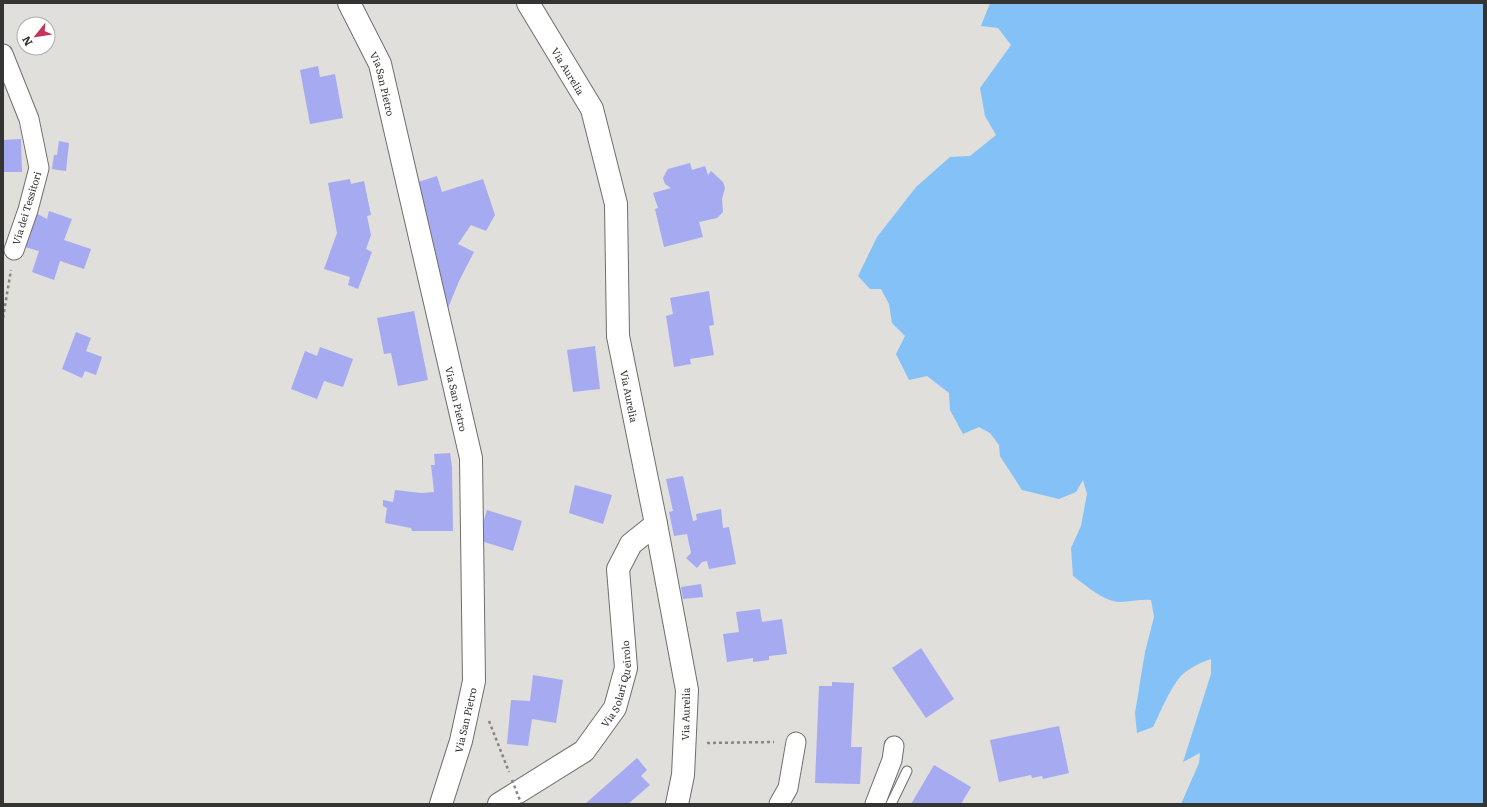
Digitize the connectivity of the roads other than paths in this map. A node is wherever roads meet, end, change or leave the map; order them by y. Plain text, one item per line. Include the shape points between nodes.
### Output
1 (349, 3) edge
2 (528, 3) edge
3 (3, 54) edge
4 (14, 250) road end
5 (656, 524) junction
6 (796, 742) road end
7 (894, 746) dead end
8 (907, 771) dead end
9 (441, 804) edge
10 (498, 804) edge
11 (677, 804) edge
12 (779, 804) edge
13 (875, 804) edge
14 (891, 804) edge

1 - 9 street, Via San Pietro via 380,64 471,458 474,681 461,741
2 - 5 street, Via Aurelia via 592,109 616,204 618,336
3 - 4 street, Via dei Tessitori via 29,119 39,168
5 - 10 street, Via Solari Queirolo via 631,544 618,569 626,668 615,708 584,751
5 - 11 street, Via Aurelia via 687,690 682,775
6 - 12 street via 788,788
7 - 13 street via 892,760
8 - 14 lane

